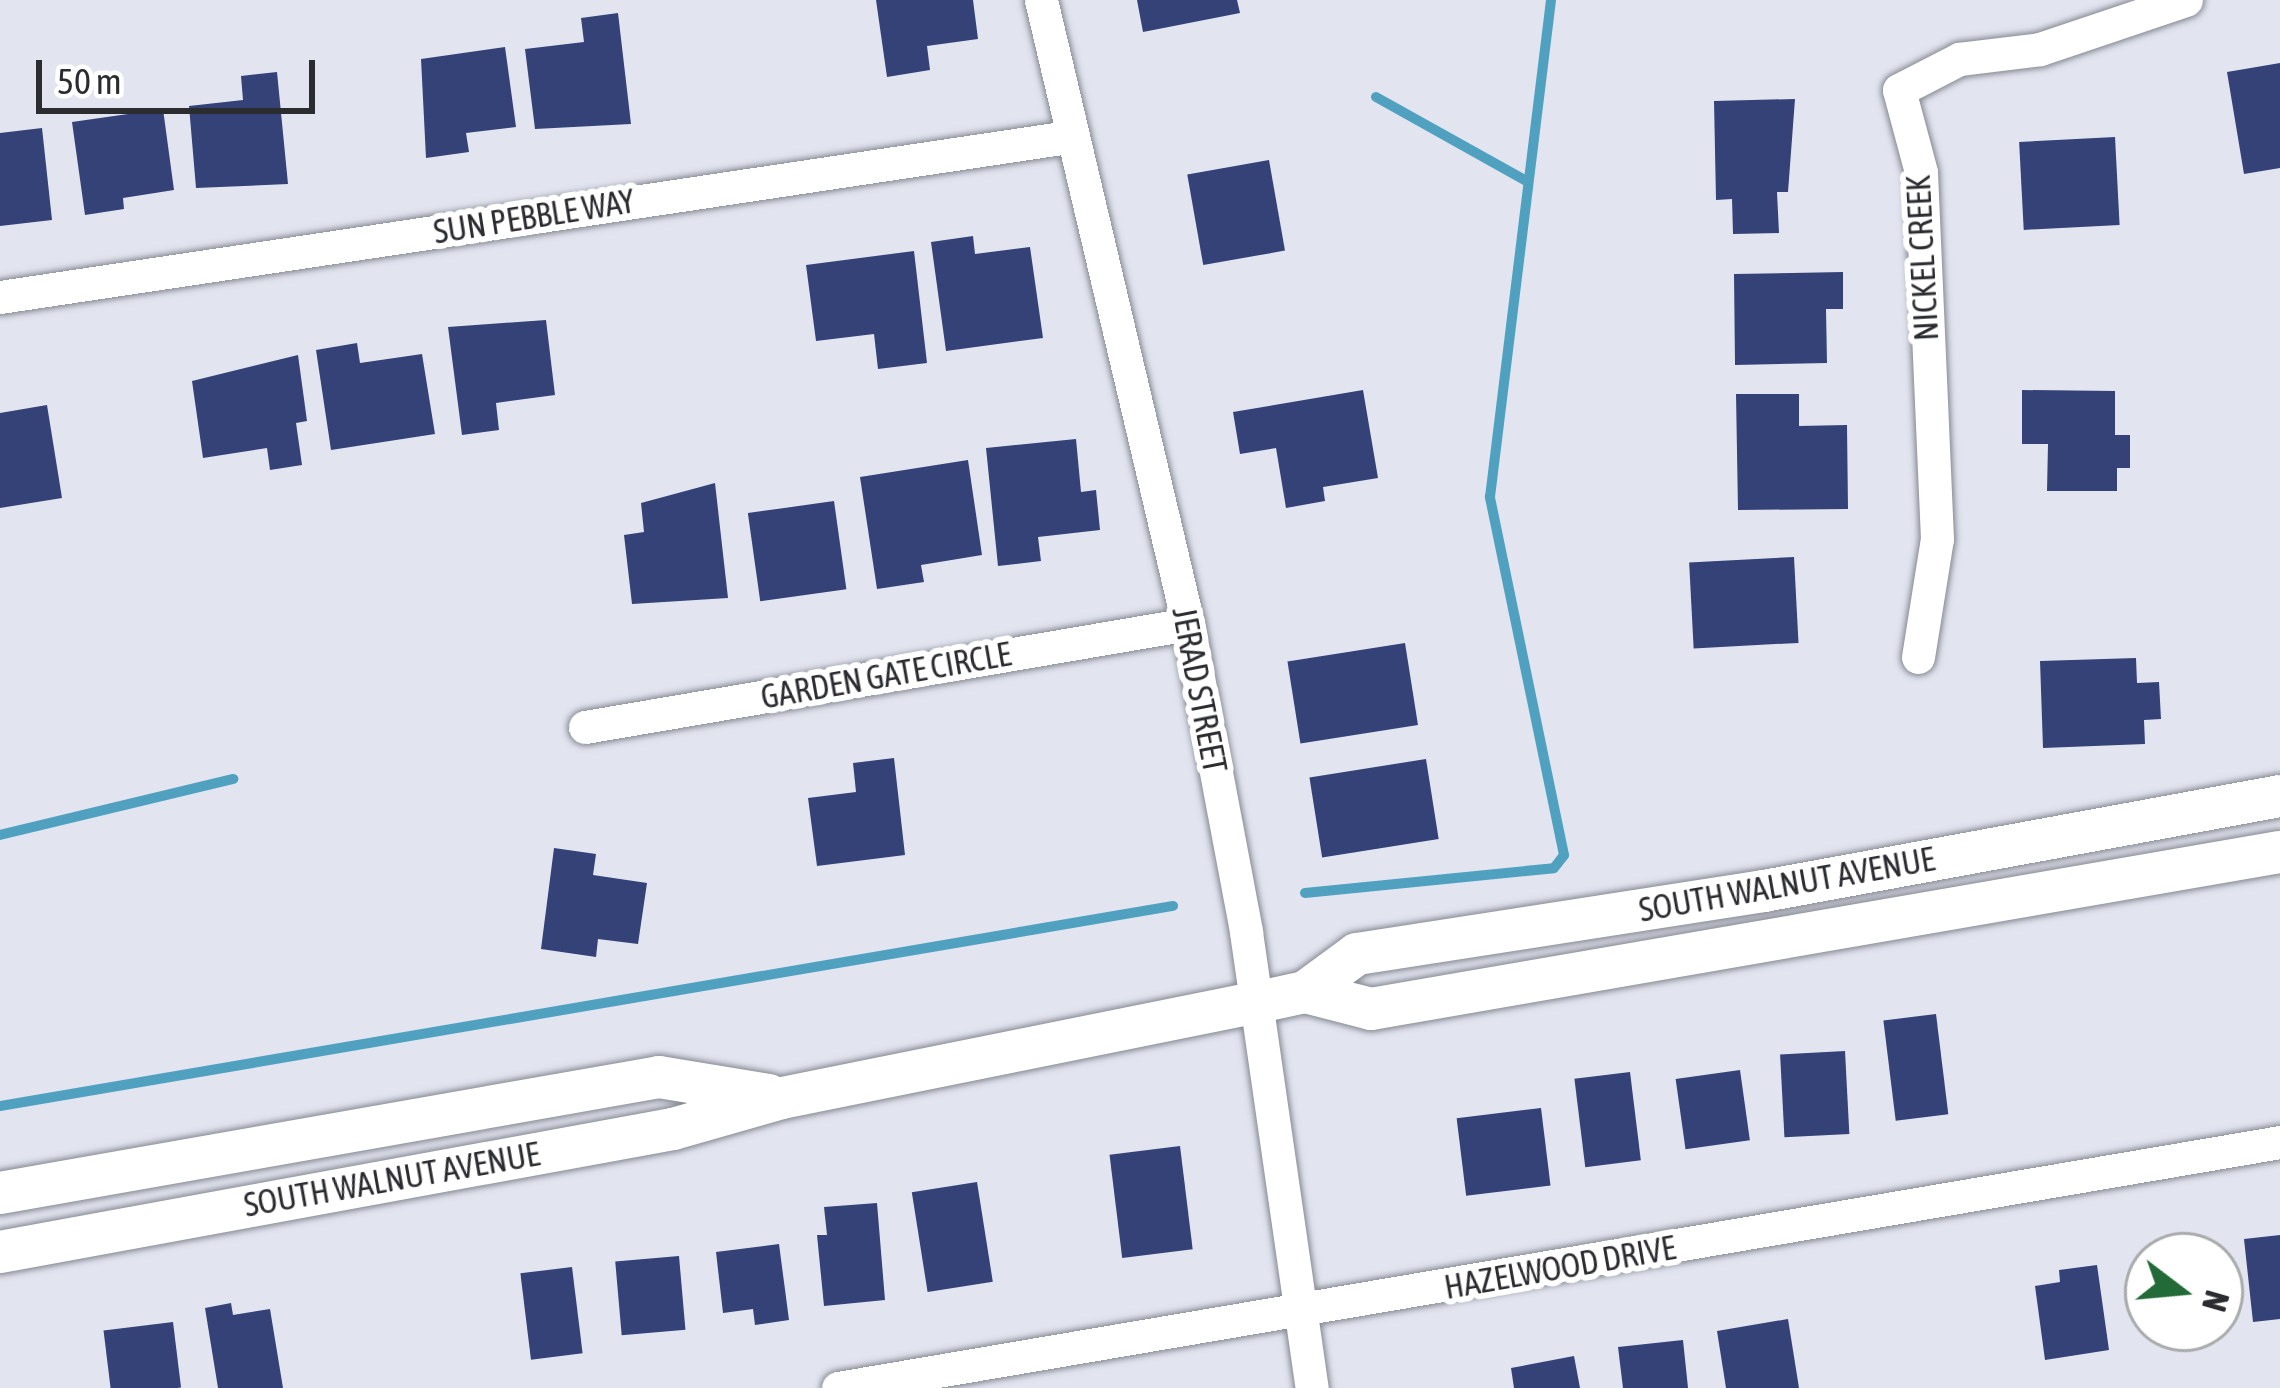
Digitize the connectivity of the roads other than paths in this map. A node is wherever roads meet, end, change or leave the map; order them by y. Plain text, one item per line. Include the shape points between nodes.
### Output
1 (1041, 0) edge
2 (2186, 0) edge
3 (1068, 137) junction
4 (0, 297) edge
5 (1188, 624) junction
6 (1918, 657) dead end
7 (585, 727) dead end
8 (2280, 796) edge
9 (2280, 852) edge
10 (1305, 992) junction
11 (1256, 1003) junction
12 (782, 1098) junction
13 (2280, 1142) edge
14 (0, 1193) edge
15 (0, 1252) edge
16 (1299, 1314) junction
17 (838, 1388) edge
18 (1312, 1388) edge

1 - 3 street, JERAD STREET
2 - 6 street, NICKEL CREEK via 2040,49 1959,59 1899,90 1921,172 1937,538
3 - 4 street, SUN PEBBLE WAY
3 - 5 street, JERAD STREET
5 - 7 street, GARDEN GATE CIRCLE
5 - 11 street, JERAD STREET
8 - 10 street, SOUTH WALNUT AVENUE via 1764,891 1357,954
9 - 10 street, SOUTH WALNUT AVENUE via 1371,1009
10 - 11 street, SOUTH WALNUT AVENUE
11 - 12 street, SOUTH WALNUT AVENUE
11 - 16 street, JERAD STREET
12 - 14 street, SOUTH WALNUT AVENUE via 659,1077
12 - 15 street, SOUTH WALNUT AVENUE via 673,1129
13 - 16 street, HAZELWOOD DRIVE
16 - 17 street, HAZELWOOD DRIVE
16 - 18 street, JERAD STREET

